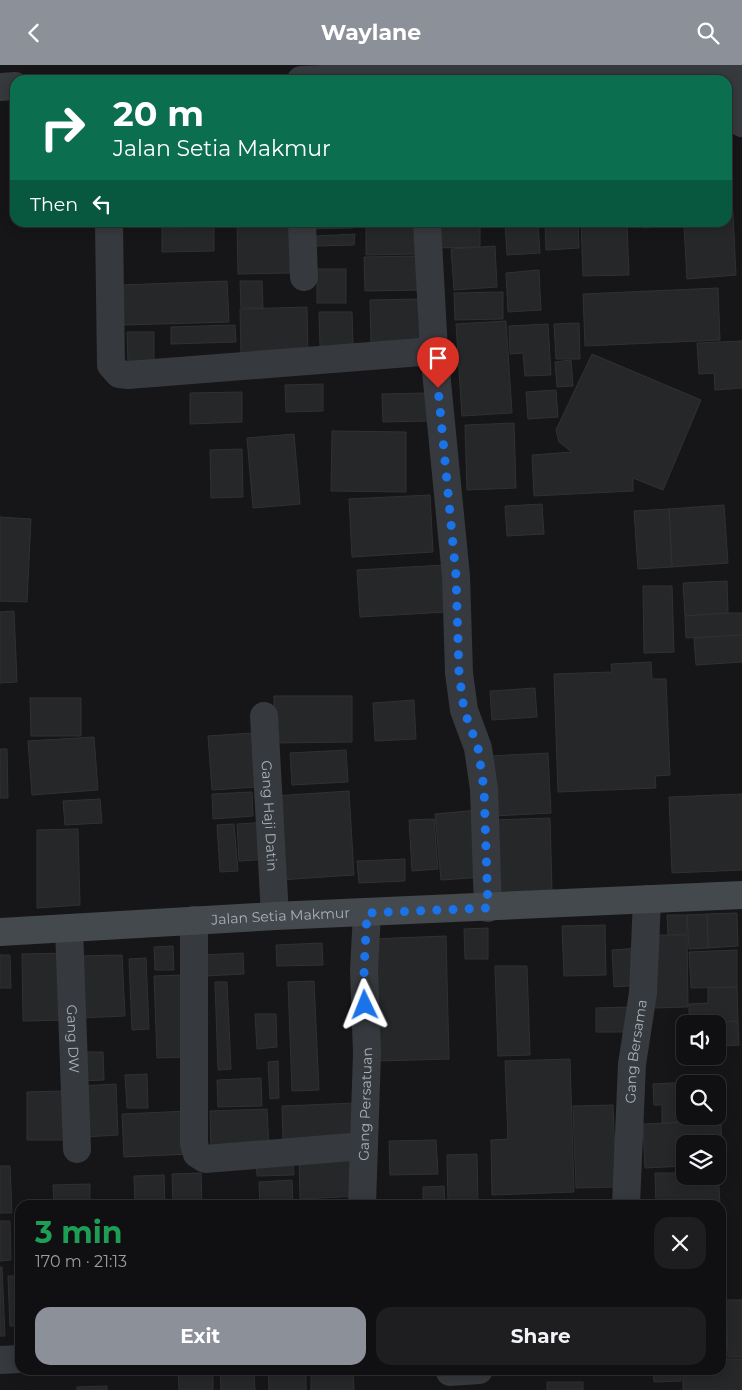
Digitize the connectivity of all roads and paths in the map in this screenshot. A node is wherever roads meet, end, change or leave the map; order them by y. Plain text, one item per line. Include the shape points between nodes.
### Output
1 (740, 67) edge
2 (523, 68) edge
3 (632, 68) edge
4 (443, 75) edge
5 (742, 123) edge
6 (109, 227) edge
7 (302, 227) edge
8 (427, 227) edge
9 (304, 277) dead end
10 (434, 351) junction
11 (264, 716) dead end
12 (742, 895) edge
13 (647, 899) junction
14 (488, 908) junction
15 (367, 913) junction
16 (275, 915) junction
17 (194, 920) junction
18 (69, 928) junction
19 (0, 932) edge
20 (364, 1146) junction
21 (77, 1149) dead end
22 (362, 1200) edge
23 (626, 1200) edge
24 (15, 1359) edge
25 (0, 1360) edge

1 - 3 street
1 - 5 street
2 - 3 street
2 - 4 street
6 - 10 street via 111,365 119,374
7 - 9 street
8 - 10 street
10 - 14 street via 456,576 459,673 464,710 478,748 484,789
11 - 16 street, Gang Haji Datin
12 - 13 main road, Jalan Setia Makmur
13 - 14 main road, Jalan Setia Makmur
13 - 23 street, Gang Bersama via 643,993 632,1064
14 - 15 main road, Jalan Setia Makmur
15 - 16 main road, Jalan Setia Makmur
15 - 20 street, Gang Persatuan
16 - 17 main road, Jalan Setia Makmur
17 - 18 main road, Jalan Setia Makmur
17 - 20 street via 194,1144 197,1154 205,1159
18 - 19 main road, Jalan Setia Makmur
18 - 21 street, Gang DW
20 - 22 street, Gang Persatuan
24 - 25 street

